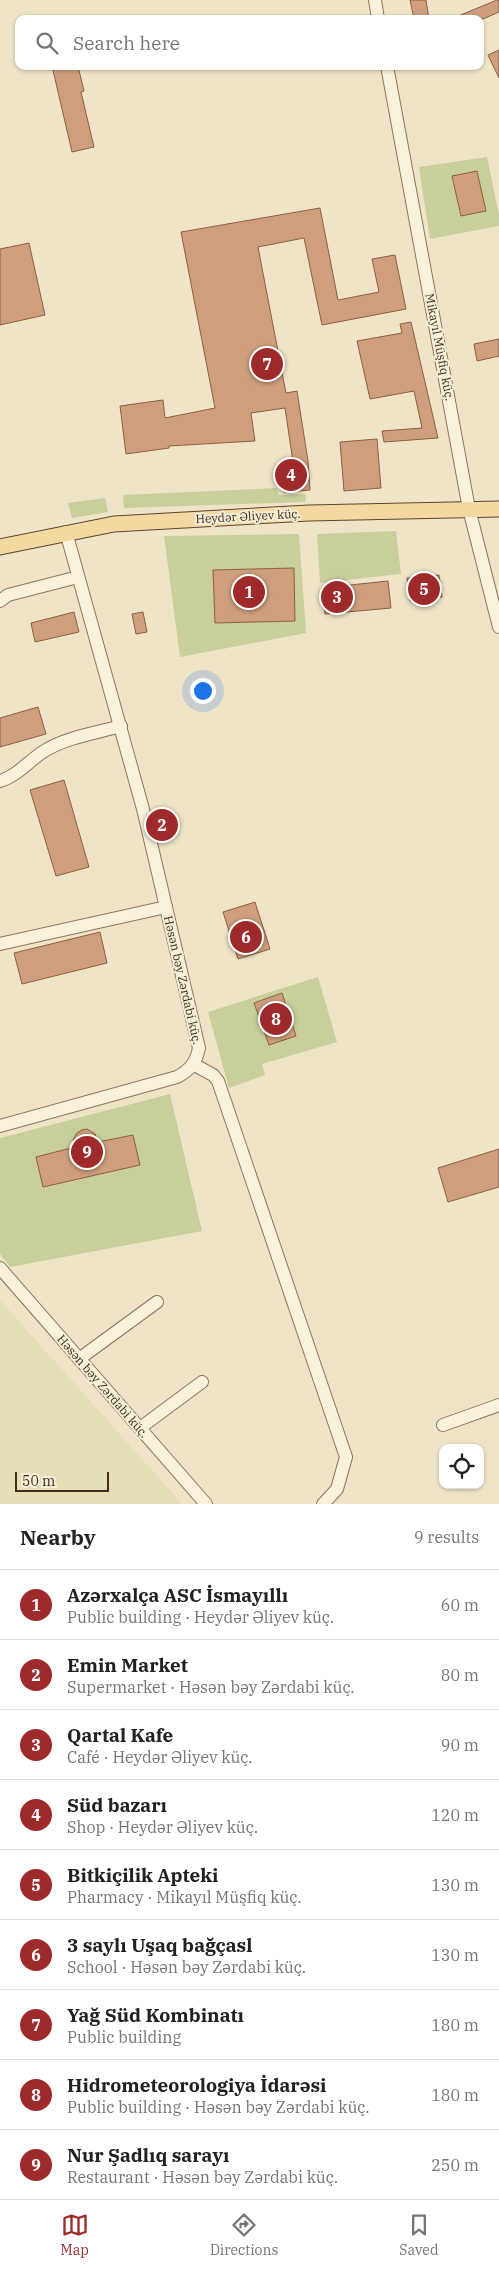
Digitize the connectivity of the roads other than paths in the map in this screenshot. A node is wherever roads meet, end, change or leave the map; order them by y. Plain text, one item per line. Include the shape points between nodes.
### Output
1 (375, 0) edge
2 (377, 15) edge
3 (388, 70) edge
4 (469, 509) junction
5 (499, 509) edge
6 (66, 532) junction
7 (0, 547) edge
8 (78, 577) junction
9 (0, 601) edge
10 (499, 627) edge
11 (121, 726) junction
12 (0, 780) edge
13 (166, 907) junction
14 (0, 944) edge
15 (193, 1064) junction
16 (0, 1126) edge
17 (0, 1268) edge
18 (157, 1302) dead end
19 (79, 1359) junction
20 (202, 1382) dead end
21 (499, 1405) edge
22 (443, 1425) dead end
23 (140, 1428) junction
24 (206, 1504) edge
25 (323, 1504) edge

1 - 2 street
3 - 4 street, Mikayıl Müşfiq küç.
4 - 5 main road, Heydər Əliyev küç.
4 - 6 main road, Heydər Əliyev küç. via 169,520
4 - 10 street, Mikayıl Müşfiq küç.
6 - 7 main road, Heydər Əliyev küç.
6 - 8 street, Həsən bəy Zərdabi küç.
8 - 9 street via 8,595
8 - 11 street, Həsən bəy Zərdabi küç.
11 - 12 street via 46,750
11 - 13 street, Həsən bəy Zərdabi küç.
13 - 14 street
13 - 15 street, Həsən bəy Zərdabi küç. via 198,1038 199,1048
15 - 16 street via 177,1077
15 - 25 street via 218,1081 346,1457 337,1489
17 - 19 street, Həsən bəy Zərdabi küç.
18 - 19 street
19 - 23 street, Həsən bəy Zərdabi küç.
20 - 23 street
21 - 22 street
23 - 24 street, Həsən bəy Zərdabi küç.

